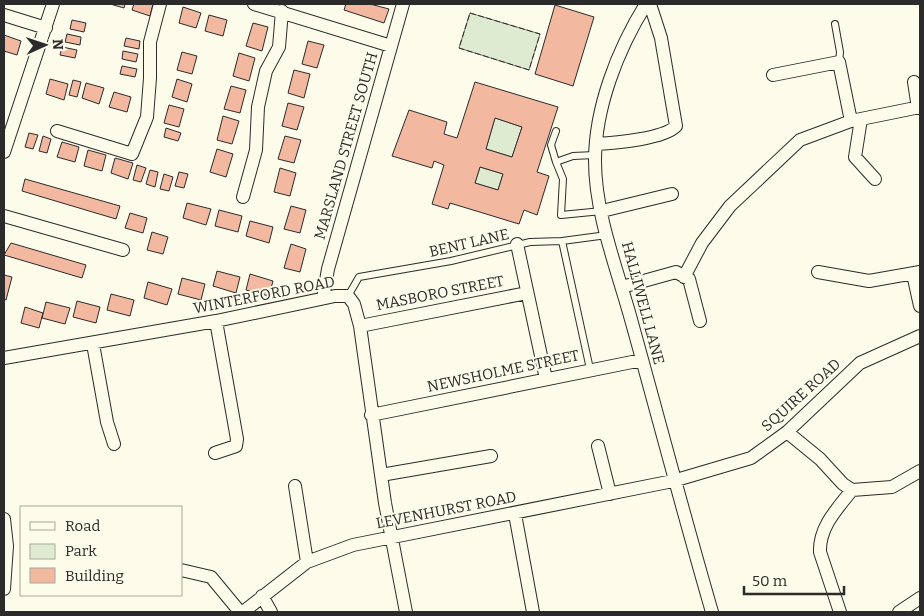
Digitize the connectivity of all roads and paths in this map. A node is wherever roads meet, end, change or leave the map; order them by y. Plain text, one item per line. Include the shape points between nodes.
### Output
1 (53, 4) edge
2 (160, 4) edge
3 (254, 4) edge
4 (403, 4) edge
5 (646, 4) edge
6 (650, 4) edge
7 (282, 11) junction
8 (4, 15) edge
9 (835, 24) dead end
10 (46, 28) junction
11 (391, 46) junction
12 (839, 62) junction
13 (773, 75) dead end
14 (914, 82) dead end
15 (919, 107) edge
16 (856, 120) junction
17 (57, 131) dead end
18 (556, 131) dead end
19 (596, 150) junction
20 (4, 152) edge
21 (556, 162) junction
22 (875, 178) dead end
23 (672, 194) dead end
24 (243, 197) dead end
25 (602, 211) junction
26 (4, 216) edge
27 (608, 235) junction
28 (562, 241) junction
29 (517, 244) junction
30 (123, 250) dead end
31 (818, 272) dead end
32 (917, 273) edge
33 (684, 276) junction
34 (622, 287) junction
35 (527, 293) junction
36 (348, 296) junction
37 (323, 298) junction
38 (920, 306) edge
39 (216, 321) junction
40 (700, 321) dead end
41 (360, 326) junction
42 (920, 336) edge
43 (93, 344) junction
44 (4, 358) edge
45 (642, 360) junction
46 (590, 369) junction
47 (546, 378) junction
48 (371, 414) junction
49 (787, 432) junction
50 (114, 444) dead end
51 (598, 446) dead end
52 (215, 452) dead end
53 (491, 456) dead end
54 (920, 471) edge
55 (380, 475) junction
56 (673, 482) junction
57 (295, 486) dead end
58 (852, 490) junction
59 (610, 494) junction
60 (515, 514) junction
61 (4, 519) edge
62 (392, 536) junction
63 (307, 562) junction
64 (182, 570) edge
65 (4, 589) edge
66 (262, 596) junction
67 (920, 598) edge
68 (241, 612) edge
69 (271, 612) edge
70 (406, 612) edge
71 (533, 612) edge
72 (712, 612) edge
73 (840, 612) edge
74 (899, 612) edge

1 - 10 street
2 - 17 street via 150,42 147,118 132,154
3 - 7 street
4 - 11 street, MARSLAND STREET SOUTH
5 - 19 street, HALLIWELL LANE via 620,53 604,102
6 - 19 street via 661,38 676,126 666,133 612,143
7 - 11 street
7 - 24 street via 279,47 266,72 258,107 256,150
8 - 10 street
9 - 12 lane
10 - 20 street
11 - 37 street, MARSLAND STREET SOUTH via 328,269
12 - 13 street
12 - 16 street
14 - 15 street
15 - 16 street
16 - 22 street via 855,157
16 - 33 street via 800,140 730,206 702,242
18 - 21 lane via 551,145
19 - 21 lane
19 - 25 street, HALLIWELL LANE
21 - 25 lane via 563,179 561,215
23 - 25 street
25 - 27 street, HALLIWELL LANE
26 - 30 street
27 - 28 lane, BENT LANE
27 - 34 street, HALLIWELL LANE
28 - 29 lane, BENT LANE
28 - 46 lane
29 - 35 street
29 - 36 lane, BENT LANE via 451,261 359,277
31 - 32 street via 869,281
32 - 38 street
33 - 34 street via 676,272
33 - 40 street via 689,279
34 - 45 street, HALLIWELL LANE
35 - 41 street, MASBORO STREET
35 - 47 street
36 - 37 street, WINTERFORD ROAD
36 - 41 street, WINTERFORD ROAD via 354,304
37 - 39 street, WINTERFORD ROAD
39 - 43 street, WINTERFORD ROAD
39 - 52 street via 237,439 236,446
41 - 48 street, WINTERFORD ROAD
42 - 49 street, SQUIRE ROAD via 860,363
43 - 44 street, WINTERFORD ROAD
43 - 50 street
45 - 46 street, NEWSHOLME STREET
45 - 56 street, HALLIWELL LANE
46 - 47 street, NEWSHOLME STREET
47 - 48 street, NEWSHOLME STREET
48 - 55 street, WINTERFORD ROAD
49 - 56 street, SQUIRE ROAD via 751,458
49 - 58 street
51 - 59 street
53 - 55 street
54 - 58 street via 892,487
55 - 62 street, WINTERFORD ROAD
56 - 59 street, LEVENHURST ROAD
56 - 72 street, HALLIWELL LANE
57 - 63 street
58 - 73 street via 822,532 819,542
59 - 60 street, LEVENHURST ROAD
60 - 62 street, LEVENHURST ROAD
60 - 71 street
61 - 65 street via 7,546
62 - 63 street, LEVENHURST ROAD via 353,545
62 - 70 street, WINTERFORD ROAD
63 - 66 street, LEVENHURST ROAD
64 - 68 street via 211,578
66 - 68 street, LEVENHURST ROAD
66 - 69 street
67 - 74 street

